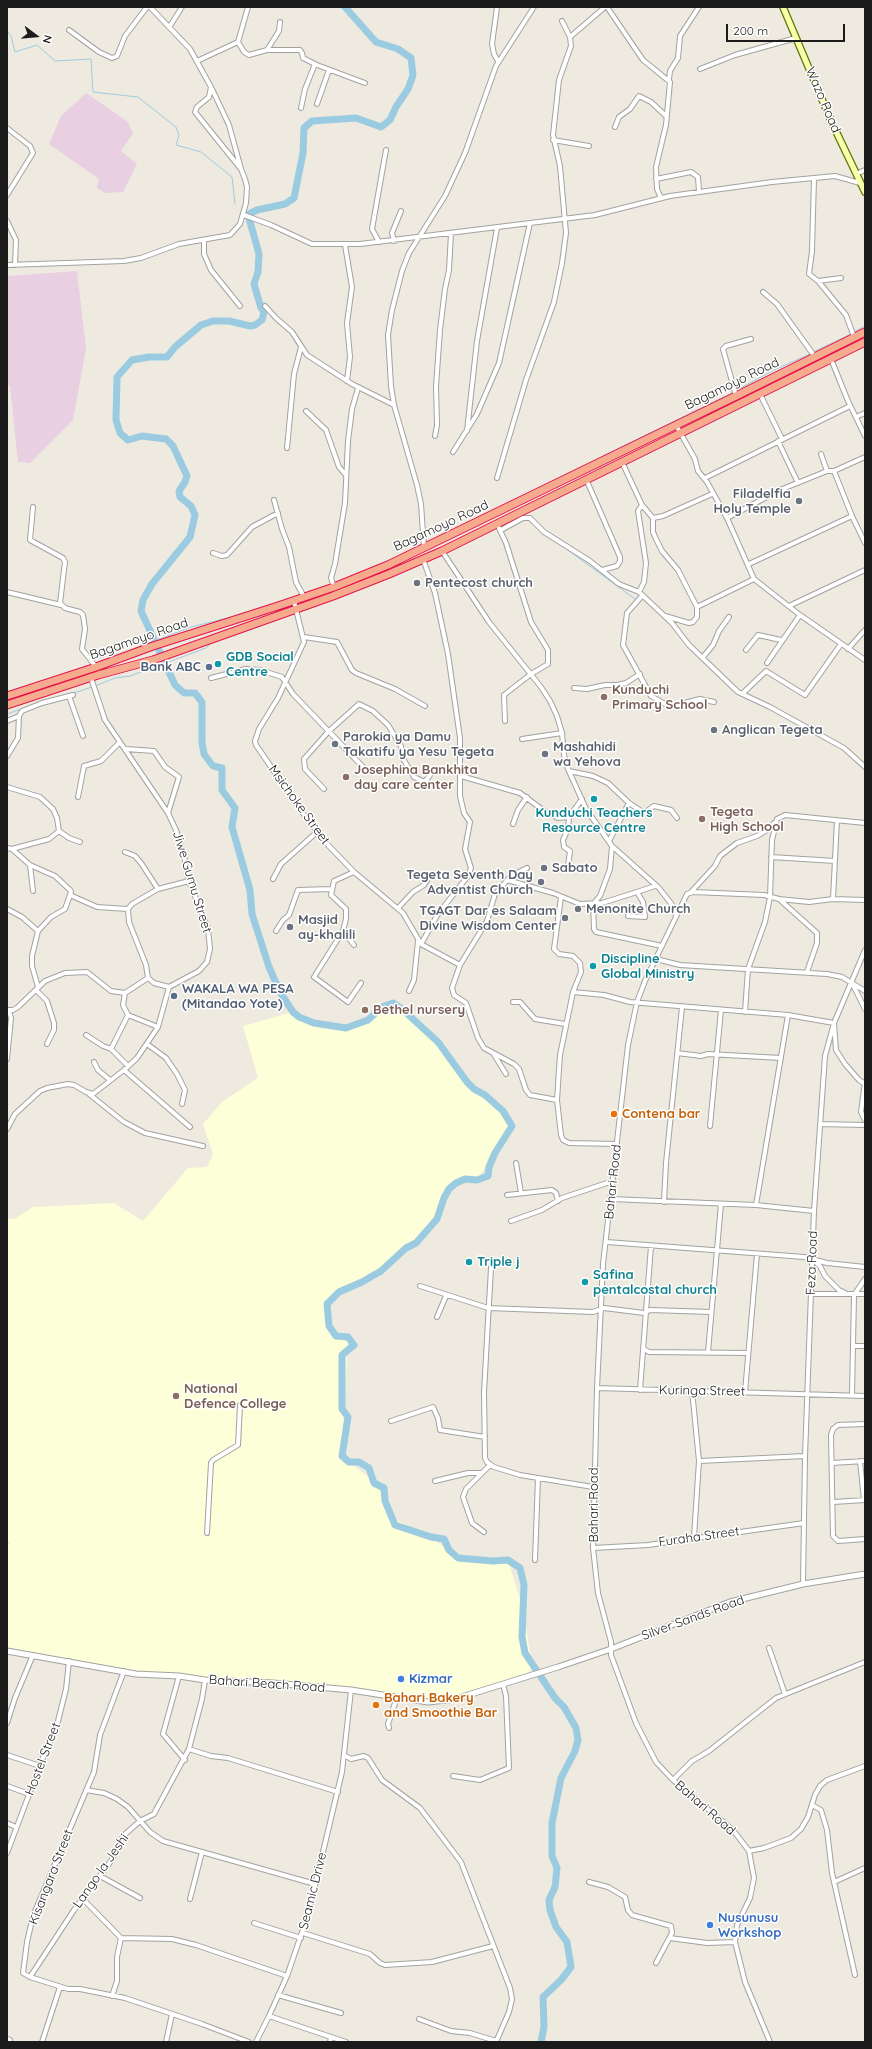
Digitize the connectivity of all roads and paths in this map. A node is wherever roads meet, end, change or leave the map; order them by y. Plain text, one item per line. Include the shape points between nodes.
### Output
1 (147, 7) edge
2 (150, 7) edge
3 (182, 7) edge
4 (248, 7) edge
5 (497, 7) edge
6 (534, 7) edge
7 (606, 7) edge
8 (699, 7) edge
9 (783, 7) edge
10 (562, 21) dead end
11 (280, 22) dead end
12 (170, 26) junction
13 (69, 30) dead end
14 (570, 37) junction
15 (796, 38) junction
16 (238, 42) junction
17 (267, 50) junction
18 (197, 61) junction
19 (498, 61) junction
20 (315, 64) junction
21 (700, 69) dead end
22 (329, 70) junction
23 (669, 79) junction
24 (365, 83) dead end
25 (211, 87) junction
26 (317, 104) dead end
27 (301, 108) dead end
28 (666, 116) junction
29 (615, 127) dead end
30 (7, 128) edge
31 (553, 140) junction
32 (589, 146) dead end
33 (386, 150) dead end
34 (241, 169) junction
35 (865, 170) edge
36 (856, 174) junction
37 (814, 178) junction
38 (656, 179) junction
39 (860, 183) junction
40 (699, 192) junction
41 (865, 192) edge
42 (7, 195) edge
43 (661, 198) junction
44 (401, 211) dead end
45 (244, 215) junction
46 (565, 218) junction
47 (7, 220) edge
48 (530, 223) junction
49 (497, 228) junction
50 (451, 234) junction
51 (417, 238) junction
52 (204, 240) junction
53 (394, 241) junction
54 (379, 242) junction
55 (345, 245) junction
56 (7, 265) edge
57 (14, 265) junction
58 (841, 278) dead end
59 (818, 281) junction
60 (763, 292) dead end
61 (240, 306) dead end
62 (265, 306) dead end
63 (865, 332) edge
64 (854, 337) junction
65 (751, 339) dead end
66 (865, 342) edge
67 (301, 347) junction
68 (815, 357) junction
69 (831, 359) junction
70 (347, 381) junction
71 (358, 388) junction
72 (760, 394) junction
73 (736, 396) junction
74 (394, 405) junction
75 (850, 406) junction
76 (306, 411) dead end
77 (865, 413) edge
78 (856, 417) junction
79 (676, 425) junction
80 (466, 431) junction
81 (680, 433) junction
82 (435, 436) dead end
83 (865, 436) edge
84 (782, 439) junction
85 (778, 441) junction
86 (287, 448) dead end
87 (453, 452) dead end
88 (821, 454) dead end
89 (865, 457) edge
90 (622, 462) junction
91 (827, 471) junction
92 (834, 471) junction
93 (346, 475) junction
94 (497, 478) dead end
95 (705, 478) junction
96 (586, 480) junction
97 (798, 483) junction
98 (712, 494) junction
99 (274, 500) dead end
100 (642, 505) junction
101 (33, 507) dead end
102 (278, 513) junction
103 (852, 516) junction
104 (653, 518) junction
105 (727, 518) junction
106 (499, 527) junction
107 (865, 543) edge
108 (424, 548) junction
109 (442, 551) junction
110 (213, 553) dead end
111 (423, 559) junction
112 (749, 564) junction
113 (602, 570) junction
114 (865, 570) edge
115 (754, 579) junction
116 (334, 587) junction
117 (7, 592) edge
118 (641, 594) junction
119 (304, 598) junction
120 (294, 601) junction
121 (62, 605) junction
122 (789, 606) junction
123 (697, 607) junction
124 (296, 609) junction
125 (664, 615) junction
126 (800, 615) junction
127 (729, 617) dead end
128 (865, 630) edge
129 (304, 637) junction
130 (782, 640) junction
131 (841, 644) junction
132 (848, 649) junction
133 (746, 650) dead end
134 (702, 657) junction
135 (865, 660) edge
136 (767, 663) dead end
137 (96, 667) junction
138 (531, 674) junction
139 (640, 674) junction
140 (91, 678) junction
141 (211, 678) dead end
142 (285, 680) junction
143 (574, 688) dead end
144 (742, 694) junction
145 (7, 696) edge
146 (714, 702) dead end
147 (7, 705) edge
148 (425, 706) dead end
149 (19, 716) junction
150 (7, 721) edge
151 (505, 721) dead end
152 (329, 731) junction
153 (562, 733) junction
154 (83, 736) dead end
155 (522, 739) dead end
156 (120, 742) junction
157 (126, 749) junction
158 (7, 756) edge
159 (363, 767) dead end
160 (865, 767) edge
161 (569, 771) junction
162 (430, 775) dead end
163 (461, 776) junction
164 (7, 787) edge
165 (324, 789) dead end
166 (78, 797) dead end
167 (527, 798) junction
168 (582, 799) junction
169 (629, 803) junction
170 (168, 813) junction
171 (569, 817) junction
172 (677, 818) dead end
173 (837, 820) junction
174 (776, 821) junction
175 (865, 823) edge
176 (513, 824) dead end
177 (59, 830) junction
178 (317, 832) junction
179 (609, 841) junction
180 (80, 842) dead end
181 (612, 846) junction
182 (7, 848) edge
183 (12, 849) junction
184 (125, 852) dead end
185 (771, 857) junction
186 (835, 862) junction
187 (30, 865) junction
188 (568, 866) dead end
189 (527, 868) dead end
190 (354, 872) junction
191 (273, 879) dead end
192 (428, 879) dead end
193 (507, 880) junction
194 (189, 881) junction
195 (655, 886) junction
196 (158, 889) junction
197 (331, 890) junction
198 (33, 891) dead end
199 (637, 892) junction
200 (691, 892) junction
201 (70, 895) junction
202 (561, 897) junction
203 (770, 897) junction
204 (779, 899) junction
205 (833, 899) junction
206 (865, 900) edge
207 (593, 904) junction
208 (398, 908) junction
209 (7, 909) edge
210 (128, 909) junction
211 (628, 916) dead end
212 (676, 916) junction
213 (276, 930) dead end
214 (343, 930) junction
215 (38, 931) junction
216 (419, 942) junction
217 (354, 945) dead end
218 (662, 946) junction
219 (865, 951) edge
220 (656, 959) junction
221 (460, 965) junction
222 (748, 969) junction
223 (807, 972) junction
224 (148, 978) junction
225 (850, 981) junction
226 (360, 983) dead end
227 (169, 987) junction
228 (37, 988) junction
229 (409, 991) dead end
230 (865, 991) edge
231 (573, 992) junction
232 (124, 993) junction
233 (513, 1002) dead end
234 (637, 1002) junction
235 (682, 1006) junction
236 (865, 1009) edge
237 (8, 1010) edge
238 (721, 1010) junction
239 (745, 1012) junction
240 (128, 1015) junction
241 (788, 1015) junction
242 (834, 1023) junction
243 (565, 1024) junction
244 (158, 1027) junction
245 (86, 1035) dead end
246 (47, 1044) dead end
247 (147, 1044) junction
248 (111, 1049) junction
249 (493, 1052) junction
250 (677, 1053) junction
251 (717, 1054) junction
252 (781, 1058) junction
253 (7, 1059) edge
254 (94, 1062) dead end
255 (128, 1066) junction
256 (124, 1070) junction
257 (506, 1074) dead end
258 (110, 1080) junction
259 (865, 1083) edge
260 (89, 1094) junction
261 (557, 1100) junction
262 (182, 1104) dead end
263 (7, 1115) edge
264 (13, 1116) junction
265 (865, 1120) edge
266 (820, 1124) junction
267 (865, 1125) edge
268 (710, 1126) dead end
269 (190, 1127) dead end
270 (7, 1129) edge
271 (617, 1144) junction
272 (203, 1146) dead end
273 (516, 1163) dead end
274 (613, 1181) junction
275 (521, 1193) junction
276 (507, 1195) dead end
277 (610, 1200) junction
278 (558, 1201) junction
279 (664, 1202) junction
280 (721, 1204) junction
281 (756, 1205) junction
282 (814, 1211) junction
283 (511, 1221) dead end
284 (607, 1242) junction
285 (652, 1246) junction
286 (717, 1251) junction
287 (757, 1254) junction
288 (812, 1259) junction
289 (865, 1267) edge
290 (491, 1268) dead end
291 (865, 1279) edge
292 (420, 1286) dead end
293 (811, 1294) junction
294 (847, 1294) junction
295 (865, 1294) edge
296 (854, 1295) junction
297 (446, 1296) junction
298 (488, 1308) junction
299 (600, 1310) junction
300 (647, 1312) junction
301 (710, 1312) junction
302 (437, 1316) dead end
303 (853, 1346) junction
304 (865, 1346) edge
305 (644, 1349) junction
306 (708, 1352) junction
307 (748, 1353) junction
308 (596, 1388) junction
309 (640, 1390) junction
310 (692, 1390) junction
311 (745, 1392) junction
312 (807, 1393) junction
313 (852, 1396) junction
314 (865, 1396) edge
315 (240, 1405) dead end
316 (390, 1421) dead end
317 (865, 1424) edge
318 (485, 1437) junction
319 (805, 1456) junction
320 (698, 1461) junction
321 (862, 1461) edge
322 (832, 1463) junction
323 (490, 1465) junction
324 (481, 1473) junction
325 (538, 1478) junction
326 (435, 1481) dead end
327 (593, 1488) junction
328 (865, 1500) edge
329 (833, 1502) junction
330 (804, 1523) junction
331 (484, 1532) dead end
332 (207, 1533) dead end
333 (694, 1537) junction
334 (865, 1539) edge
335 (593, 1548) junction
336 (535, 1560) dead end
337 (865, 1574) edge
338 (803, 1584) junction
339 (769, 1648) dead end
340 (611, 1650) junction
341 (7, 1652) edge
342 (33, 1655) junction
343 (69, 1661) junction
344 (865, 1662) edge
345 (124, 1671) junction
346 (179, 1676) junction
347 (526, 1677) joint
348 (205, 1680) junction
349 (503, 1684) junction
350 (350, 1690) junction
351 (785, 1694) junction
352 (397, 1697) junction
353 (7, 1724) edge
354 (389, 1728) dead end
355 (190, 1749) junction
356 (7, 1755) edge
357 (344, 1755) junction
358 (185, 1760) junction
359 (40, 1766) junction
360 (865, 1766) edge
361 (453, 1776) dead end
362 (673, 1780) junction
363 (7, 1786) edge
364 (86, 1790) junction
365 (338, 1792) junction
366 (29, 1794) junction
367 (812, 1805) junction
368 (140, 1821) junction
369 (7, 1823) edge
370 (16, 1827) junction
371 (748, 1850) junction
372 (202, 1852) junction
373 (7, 1854) edge
374 (865, 1868) edge
375 (100, 1876) junction
376 (589, 1882) dead end
377 (834, 1882) junction
378 (315, 1884) junction
379 (82, 1898) junction
380 (140, 1898) dead end
381 (190, 1899) dead end
382 (254, 1923) dead end
383 (303, 1932) junction
384 (121, 1938) junction
385 (301, 1938) junction
386 (670, 1938) junction
387 (735, 1942) junction
388 (493, 1946) junction
389 (656, 1963) dead end
390 (855, 1975) dead end
391 (286, 1976) junction
392 (30, 1977) junction
393 (60, 1987) junction
394 (278, 1995) junction
395 (112, 1996) junction
396 (341, 2013) dead end
397 (172, 2014) junction
398 (269, 2016) junction
399 (419, 2019) dead end
400 (331, 2037) junction
401 (496, 2041) edge
402 (42, 2042) edge
403 (166, 2042) edge
404 (249, 2042) edge
405 (256, 2042) edge
406 (330, 2042) edge
407 (346, 2042) edge
408 (770, 2042) edge

1 - 13 street via 125,36 117,56 112,58 99,52
2 - 12 street
3 - 12 street
4 - 16 street
5 - 19 street via 492,44
6 - 19 street
7 - 14 street
7 - 23 street via 643,60
8 - 23 street via 680,36 678,58 670,71
9 - 15 main road, Wazo Road
10 - 14 street
11 - 17 street via 279,30
12 - 18 street
14 - 31 street via 569,54 559,80
15 - 21 street via 735,55
15 - 36 main road, Wazo Road
16 - 17 street via 249,55
16 - 18 street
17 - 20 street via 300,50 303,58
18 - 25 street
19 - 51 street via 465,153 445,196
20 - 22 street
20 - 27 street
22 - 24 street
22 - 26 street
23 - 28 street via 670,94
25 - 34 street via 229,125
25 - 34 street via 211,94 197,107 195,114
28 - 29 street via 641,96 637,97 630,109 619,117
28 - 38 street
30 - 42 street via 30,146 33,153
31 - 32 street
31 - 46 street via 560,166
33 - 54 street via 372,229
34 - 45 street via 247,187
35 - 36 street
36 - 39 main road, Wazo Road
37 - 39 street via 840,177
37 - 40 street
37 - 59 street via 809,272
38 - 40 street via 691,172 698,177
38 - 43 street
39 - 41 main road, Wazo Road
40 - 43 street
43 - 46 street via 606,213
44 - 53 street via 392,233
45 - 52 street via 230,235
45 - 55 street via 312,244
46 - 48 street
46 - 94 street via 566,233 554,302 526,380
47 - 57 street via 16,240
48 - 49 street
48 - 80 street via 499,363 485,399
49 - 50 street
49 - 80 street via 477,341
50 - 51 street
50 - 82 street via 449,270 440,330
51 - 53 street
51 - 74 street via 402,271 389,323 388,355
52 - 57 street via 178,244 141,258 124,261
52 - 61 street via 204,254 211,270
53 - 54 street
54 - 55 street
55 - 70 street via 352,287 347,323 350,357
56 - 57 street
58 - 59 street
59 - 64 street via 847,318
60 - 68 street via 777,304
62 - 67 street via 288,326
63 - 64 highway, Bagamoyo Road
64 - 68 highway, Bagamoyo Road
65 - 73 street via 723,349
66 - 69 highway, Bagamoyo Road
67 - 70 street via 307,355
67 - 86 street via 294,374
68 - 73 highway, Bagamoyo Road
69 - 72 highway, Bagamoyo Road
69 - 75 street
70 - 71 street
71 - 74 street
71 - 93 street via 349,426
72 - 81 highway, Bagamoyo Road
72 - 84 street
73 - 79 highway, Bagamoyo Road
74 - 108 street via 421,504
75 - 78 street
75 - 84 street
76 - 93 street via 322,425 339,467
77 - 78 street
78 - 83 street
79 - 81 street
79 - 108 highway, Bagamoyo Road
80 - 87 street
81 - 90 highway, Bagamoyo Road
81 - 95 street via 695,459 698,471
84 - 85 street
85 - 95 street
85 - 97 street
88 - 91 street
89 - 92 street
90 - 96 highway, Bagamoyo Road
90 - 100 street
91 - 92 street
91 - 97 street
92 - 103 street
93 - 116 street via 345,503 331,578
95 - 98 street
96 - 106 highway, Bagamoyo Road
96 - 113 street via 620,557 617,566
97 - 105 street
98 - 104 street
98 - 105 street
99 - 102 street
100 - 104 street
100 - 118 street via 638,511 646,563
101 - 121 street via 30,540 63,558 65,562 60,601
102 - 110 street via 252,527 227,555
102 - 119 street via 289,547 296,582
103 - 107 street
103 - 112 street
104 - 123 street via 656,539 662,551 678,570
105 - 112 street
106 - 109 highway, Bagamoyo Road
106 - 113 street via 530,518 544,532
106 - 138 street via 531,622 548,650 548,664
108 - 116 highway, Bagamoyo Road
109 - 111 highway, Bagamoyo Road
109 - 138 street via 489,622
111 - 124 highway, Bagamoyo Road
111 - 163 street via 435,593 448,654 460,738
112 - 115 street
113 - 118 street via 619,584
114 - 122 street
115 - 122 street
115 - 123 street
116 - 119 highway, Bagamoyo Road
117 - 121 street
118 - 125 street
118 - 139 street via 627,613 624,645
119 - 120 highway, Bagamoyo Road
120 - 124 street
120 - 137 highway, Bagamoyo Road
121 - 137 street via 83,615 85,629 82,649
122 - 126 street
123 - 125 street via 697,617 689,623
124 - 129 street
124 - 140 highway, Bagamoyo Road via 153,660
125 - 134 street
126 - 130 street
126 - 131 street
127 - 134 street
128 - 132 street
129 - 142 street, Msichoke Street via 302,647
129 - 148 street via 336,642 356,673 396,689
130 - 133 street via 758,635
130 - 136 street
131 - 132 street
131 - 144 street via 804,695 766,671
132 - 135 street
134 - 144 street
137 - 145 highway, Bagamoyo Road
138 - 151 street via 504,695
138 - 153 street via 550,701
139 - 143 street via 626,683 617,685
139 - 146 street via 651,696 665,704 673,706 700,698
140 - 147 highway, Bagamoyo Road
140 - 156 street, Jiwe Gumu Street via 105,720
141 - 142 street via 246,669 279,675
142 - 152 street via 294,694
142 - 178 street, Msichoke Street via 255,741 257,748
144 - 160 street via 844,748
149 - 150 street
149 - 154 street via 22,711 29,708 71,696
149 - 158 street via 18,738
152 - 159 street
152 - 162 street via 354,707 359,704 366,706 388,725 401,746 402,757 414,777 425,782
152 - 165 street via 304,759 305,769
153 - 155 street
153 - 161 street via 564,755
156 - 157 street, Jiwe Gumu Street
156 - 166 street via 101,761 84,766
157 - 170 street, Jiwe Gumu Street
157 - 170 street via 154,751 165,767 179,777
161 - 168 street
161 - 169 street via 593,776 608,783
163 - 167 street via 513,790
163 - 216 street via 462,806 470,822 465,849 470,871
164 - 177 street via 33,794 45,802 53,809
167 - 171 street via 558,818
167 - 176 street via 518,810
168 - 171 street
168 - 179 street via 586,809
169 - 172 street via 644,813 654,806 671,810
169 - 179 street
170 - 194 street, Jiwe Gumu Street via 184,856
171 - 188 street via 568,829 562,844 570,851
173 - 174 street via 785,815
173 - 175 street
173 - 186 street
174 - 185 street
174 - 200 street, Bahari Road via 770,828 737,843 720,856 715,866
177 - 180 street
177 - 183 street via 49,839
178 - 190 street, Msichoke Street
178 - 191 street via 281,864
179 - 181 street
181 - 195 street
181 - 207 street via 610,869 600,896
182 - 183 street
183 - 187 street
184 - 196 street via 130,853 141,863
185 - 186 street
185 - 203 street
186 - 205 street
187 - 198 street
187 - 201 street via 54,876 70,890
189 - 193 street
190 - 197 street via 334,880
190 - 208 street, Msichoke Street
192 - 208 street
193 - 202 street
193 - 221 street via 495,894 487,921
194 - 196 street
194 - 227 street, Jiwe Gumu Street via 204,918 210,949 208,962 199,971
195 - 199 street
195 - 212 street via 673,906
196 - 210 street
197 - 213 street via 298,890 289,915
197 - 214 street via 333,898 344,906 347,913
199 - 207 street via 623,898
199 - 211 street via 646,915
200 - 203 street
200 - 212 street, Bahari Road via 686,896
201 - 210 street via 97,907
201 - 215 street via 65,909 51,917
202 - 207 street via 580,904
202 - 231 street via 554,949 559,954 573,956 580,963 581,972
203 - 204 street
203 - 222 street via 765,922
204 - 205 street via 809,902
204 - 223 street via 817,933
205 - 206 street
207 - 218 street via 595,932
208 - 216 street, Msichoke Street via 406,917
209 - 215 street via 22,917
210 - 224 street via 129,922 146,965
212 - 218 street, Bahari Road
214 - 217 street
214 - 226 street via 314,977 348,1002
215 - 228 street via 32,956
216 - 221 street
216 - 229 street via 414,980
218 - 220 street, Bahari Road
219 - 225 street, Feza Road
220 - 222 street via 680,965
220 - 234 street, Bahari Road
221 - 249 street via 453,984 453,992 466,1003 484,1048
222 - 223 street
222 - 239 street
223 - 225 street via 827,974
224 - 227 street via 154,983
224 - 232 street
225 - 230 street
225 - 236 street
225 - 242 street, Feza Road
227 - 244 street
228 - 232 street via 64,973 82,971 91,974 112,991
228 - 237 street via 23,1004
228 - 246 street via 47,1001 54,1023 54,1030
231 - 234 street
231 - 243 street
232 - 240 street via 123,1005
233 - 243 street via 520,1002 536,1019
234 - 235 street
234 - 271 street, Bahari Road via 628,1045
235 - 238 street
235 - 250 street
237 - 253 street via 11,1018
238 - 239 street
238 - 251 street
239 - 241 street
240 - 244 street
240 - 248 street
241 - 242 street
241 - 252 street
242 - 259 street via 836,1050 849,1069
242 - 266 street, Feza Road via 825,1056
243 - 261 street
244 - 247 street
245 - 248 street
247 - 255 street
247 - 262 street via 166,1058 177,1074 185,1090
248 - 255 street
249 - 257 street
249 - 261 street via 506,1058 519,1069 526,1090 530,1094
250 - 251 street via 701,1056
250 - 279 street
251 - 252 street
251 - 268 street
252 - 281 street
254 - 258 street via 98,1070
255 - 256 street
256 - 258 street
256 - 269 street
258 - 260 street via 96,1092
259 - 265 street via 861,1112
260 - 264 street via 68,1084 47,1088 40,1091
260 - 272 street via 124,1122 145,1132
261 - 271 street via 563,1140 569,1143
263 - 264 street
264 - 270 street
266 - 267 street
266 - 282 street, Feza Road
271 - 274 street, Bahari Road
273 - 275 street
274 - 277 street, Bahari Road
274 - 278 street
275 - 276 street
275 - 278 street via 552,1190 556,1193
277 - 279 street
277 - 284 street, Bahari Road
278 - 283 street via 542,1210
279 - 280 street
280 - 281 street
280 - 286 street
281 - 282 street
282 - 288 street, Feza Road
284 - 285 street
284 - 299 street, Bahari Road
285 - 286 street
285 - 300 street
286 - 287 street
286 - 301 street
287 - 288 street
287 - 307 street
288 - 289 street via 826,1264
288 - 293 street, Feza Road
288 - 294 street via 839,1290
290 - 298 street
291 - 296 street
292 - 297 street via 436,1290
293 - 294 street
293 - 312 street, Feza Road
294 - 296 street
295 - 296 street
296 - 303 street
297 - 298 street
297 - 302 street
298 - 299 street via 593,1312
298 - 318 street via 484,1392
299 - 300 street via 604,1308
299 - 308 street, Bahari Road
300 - 301 street
300 - 305 street
301 - 306 street
303 - 304 street
303 - 313 street
305 - 306 street via 649,1352
305 - 309 street
306 - 307 street
307 - 311 street
308 - 309 street, Kuringa Street
308 - 327 street, Bahari Road
309 - 310 street, Kuringa Street
310 - 311 street, Kuringa Street
310 - 320 street
311 - 312 street, Kuringa Street
312 - 313 street, Kuringa Street
312 - 319 street, Feza Road
313 - 314 street, Kuringa Street
315 - 332 street via 238,1445 213,1460 211,1464
316 - 318 street via 433,1407 440,1430
317 - 322 street via 838,1425 833,1429
318 - 323 street via 485,1458
319 - 320 street
319 - 330 street, Feza Road
320 - 333 street
321 - 322 street
321 - 328 street
322 - 329 street
323 - 324 street
323 - 325 street
324 - 326 street via 468,1473
324 - 331 street via 466,1489 463,1497 472,1523
325 - 327 street
325 - 336 street
327 - 335 street, Bahari Road
328 - 329 street
329 - 334 street via 834,1538
330 - 333 street, Furaha Street
330 - 338 street, Feza Road
333 - 335 street, Furaha Street via 628,1547
335 - 340 street, Bahari Road via 598,1593
337 - 338 street, Silver Sands Road
338 - 340 street, Silver Sands Road via 730,1602
339 - 351 street
340 - 347 street, Silver Sands Road
340 - 362 street, Bahari Road via 621,1683 649,1749 656,1762
341 - 342 street, Bahari Beach Road
342 - 343 street, Bahari Beach Road
342 - 353 street
343 - 345 street, Bahari Beach Road
343 - 359 street, Hostel Street via 66,1689 56,1729
344 - 351 street
345 - 346 street, Bahari Beach Road
345 - 364 street, Kisangara Street via 104,1721 94,1772
346 - 348 street, Bahari Beach Road
346 - 358 street via 164,1734
347 - 349 street, Bahari Beach Road
348 - 350 street, Bahari Beach Road
348 - 355 street, Lango la Jeshi
349 - 352 street, Bahari Beach Road via 455,1699 428,1702
349 - 361 street via 506,1696 509,1768 480,1780
350 - 352 street, Bahari Beach Road
350 - 357 street, Seamic Drive
351 - 362 street via 776,1698 709,1751 692,1761
352 - 354 street
355 - 358 street, Lango la Jeshi
355 - 365 street
356 - 359 street
357 - 365 street, Seamic Drive
357 - 388 street via 351,1759 364,1756 368,1758 382,1780 420,1808 447,1842 461,1862
358 - 368 street, Lango la Jeshi via 155,1812
359 - 366 street, Hostel Street
360 - 367 street via 827,1780 820,1786
362 - 371 street, Bahari Road via 733,1830
363 - 366 street
364 - 368 street via 104,1793 117,1799
364 - 392 street, Kisangara Street via 33,1916 22,1971
365 - 378 street, Seamic Drive
366 - 370 street, Hostel Street
367 - 371 street via 801,1829 791,1838 764,1848
367 - 377 street via 819,1808 823,1814
368 - 372 street via 163,1841
368 - 375 street, Lango la Jeshi via 124,1836
369 - 370 street
370 - 373 street, Hostel Street
371 - 387 street, Bahari Road via 754,1878 750,1898 737,1925
372 - 378 street
372 - 381 street
374 - 377 street
375 - 379 street, Lango la Jeshi
375 - 380 street
376 - 386 street via 608,1887 625,1897 632,1915 669,1924 673,1931
377 - 390 street
378 - 383 street, Seamic Drive
379 - 384 street
379 - 392 street, Lango la Jeshi
382 - 385 street
383 - 385 street, Seamic Drive
383 - 388 street via 370,1954 380,1964 385,1965 432,1962
384 - 391 street via 172,1939
384 - 395 street via 117,1981
385 - 391 street, Seamic Drive
386 - 387 street via 707,1943
386 - 389 street
387 - 408 street, Bahari Road via 745,1982
388 - 401 street via 512,1999 510,2012
391 - 394 street, Seamic Drive
392 - 393 street
393 - 395 street
393 - 402 street
394 - 396 street
394 - 398 street, Seamic Drive
395 - 397 street
397 - 403 street
397 - 404 street
398 - 400 street
398 - 405 street, Seamic Drive
399 - 401 street via 451,2031 470,2033
400 - 406 street
400 - 407 street

